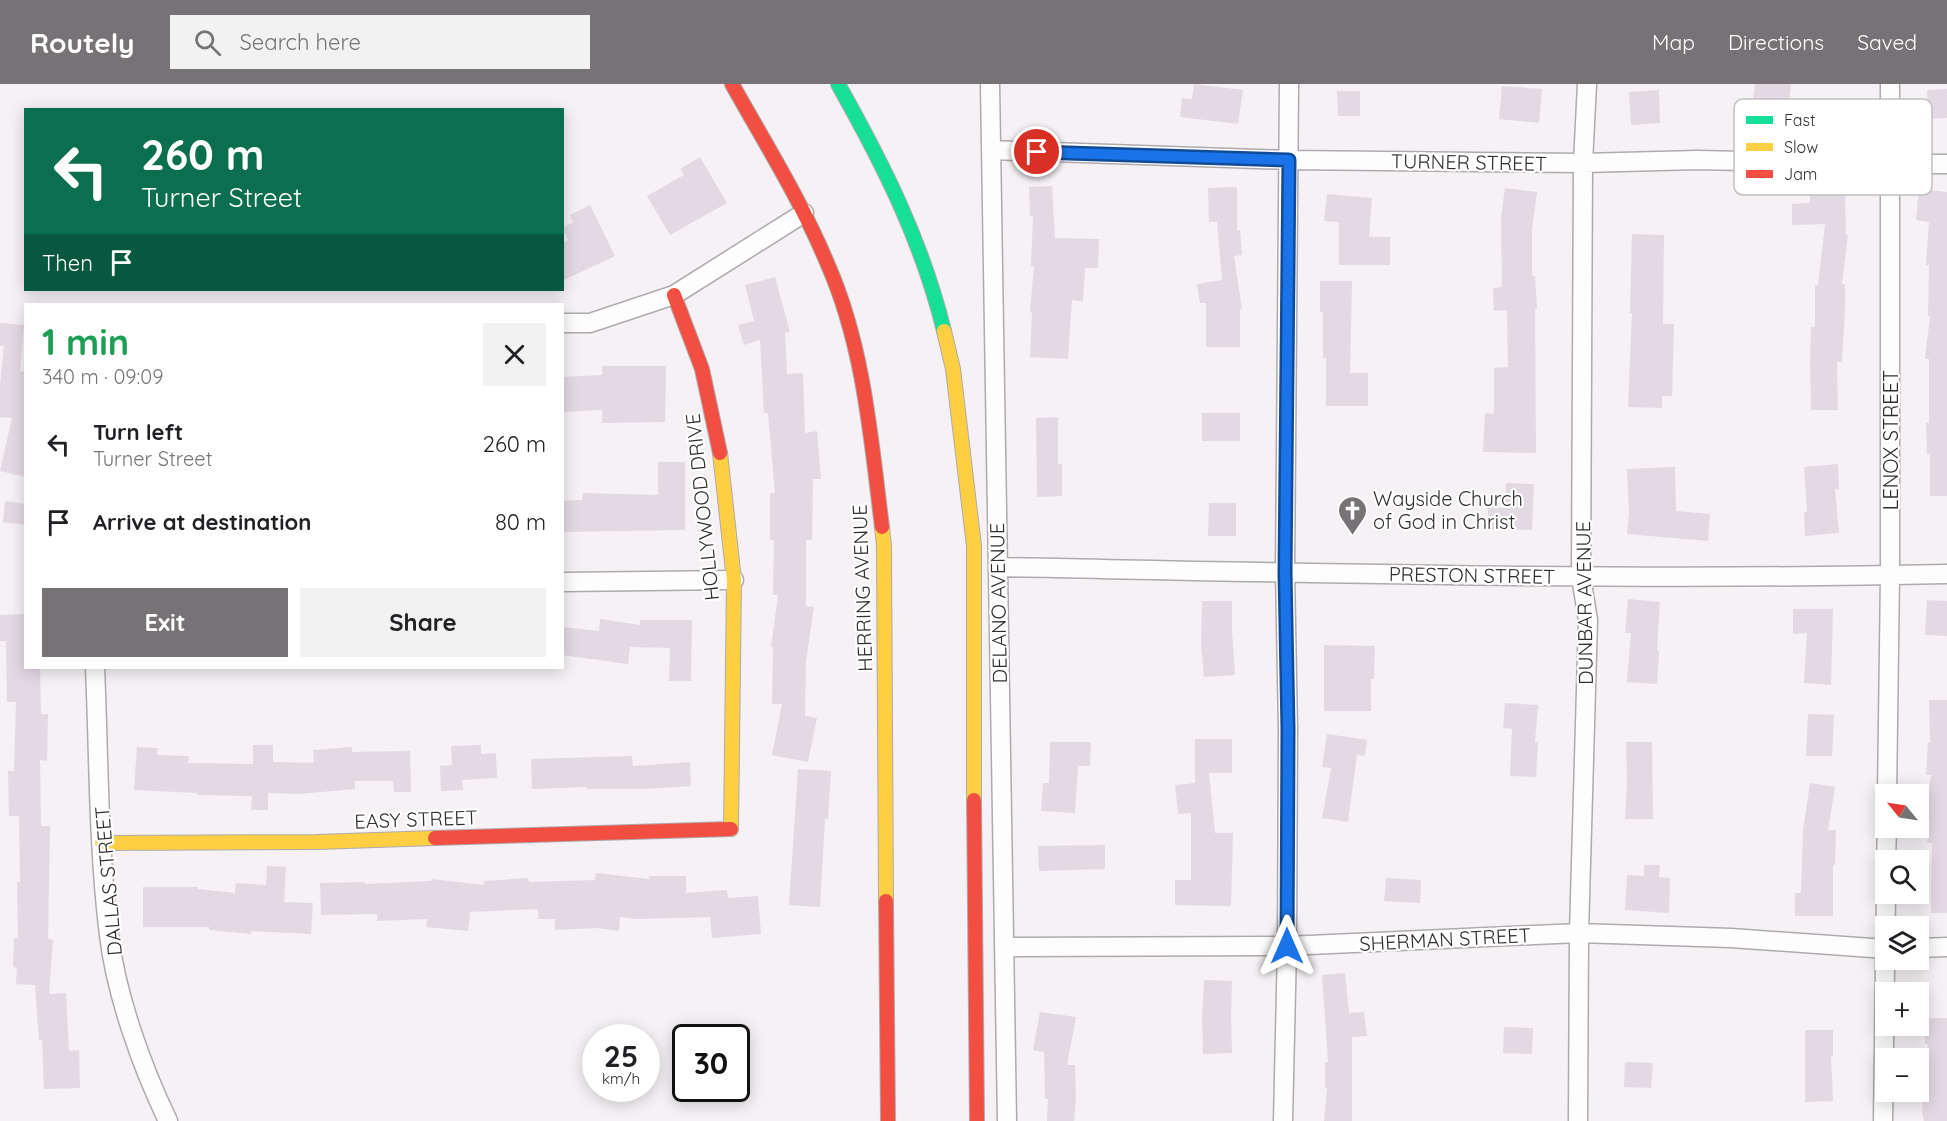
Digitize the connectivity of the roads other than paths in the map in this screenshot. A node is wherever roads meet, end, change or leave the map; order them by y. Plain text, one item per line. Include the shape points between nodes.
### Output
1 (732, 84) edge
2 (838, 84) edge
3 (990, 84) edge
4 (1289, 84) edge
5 (1587, 84) edge
6 (1890, 84) edge
7 (1890, 99) edge
8 (991, 150) junction
9 (1289, 160) junction
10 (1734, 161) edge
11 (1583, 163) junction
12 (1889, 195) edge
13 (804, 213) junction
14 (674, 295) junction
15 (564, 323) edge
16 (998, 567) junction
17 (1285, 572) junction
18 (1947, 574) edge
19 (1890, 575) junction
20 (1581, 577) junction
21 (734, 580) junction
22 (564, 582) edge
23 (95, 669) edge
24 (1887, 784) edge
25 (731, 829) joint
26 (102, 843) junction
27 (1579, 933) junction
28 (1287, 946) junction
29 (1004, 947) junction
30 (1875, 948) edge
31 (1929, 948) edge
32 (1947, 948) edge
33 (1885, 970) edge
34 (168, 1121) edge
35 (888, 1121) edge
36 (977, 1121) edge
37 (1007, 1121) edge
38 (1283, 1121) edge
39 (1578, 1121) edge
40 (1883, 1121) edge

1 - 13 main road, HERRING AVENUE
2 - 36 main road via 877,153 914,234 938,306 953,369 974,546
3 - 8 street, DELANO AVENUE
4 - 9 street
5 - 11 street, DUNBAR AVENUE
6 - 7 street, LENOX STREET
8 - 9 street, TURNER STREET
8 - 16 street, DELANO AVENUE
9 - 11 street, TURNER STREET
9 - 17 street
10 - 11 street, TURNER STREET
11 - 20 street, DUNBAR AVENUE
12 - 19 street, LENOX STREET
13 - 14 street
13 - 35 main road, HERRING AVENUE via 829,266 856,351 884,546
14 - 15 street via 590,323
14 - 21 main road, HOLLYWOOD DRIVE via 702,369 716,428
16 - 17 street, PRESTON STREET
16 - 29 street, DELANO AVENUE
17 - 20 street, PRESTON STREET
17 - 28 street
18 - 19 street, PRESTON STREET
19 - 20 street, PRESTON STREET
19 - 24 street, LENOX STREET
20 - 27 street, DUNBAR AVENUE via 1588,620
21 - 22 street
21 - 25 main road, HOLLYWOOD DRIVE
23 - 26 street, DALLAS STREET
25 - 26 main road, EASY STREET via 316,842
26 - 34 street, DALLAS STREET via 109,937 119,985 136,1044
27 - 28 street, SHERMAN STREET
27 - 30 street, SHERMAN STREET
27 - 39 street, DUNBAR AVENUE
28 - 29 street, SHERMAN STREET
28 - 38 street
29 - 37 street, DELANO AVENUE
31 - 32 street
33 - 40 street

